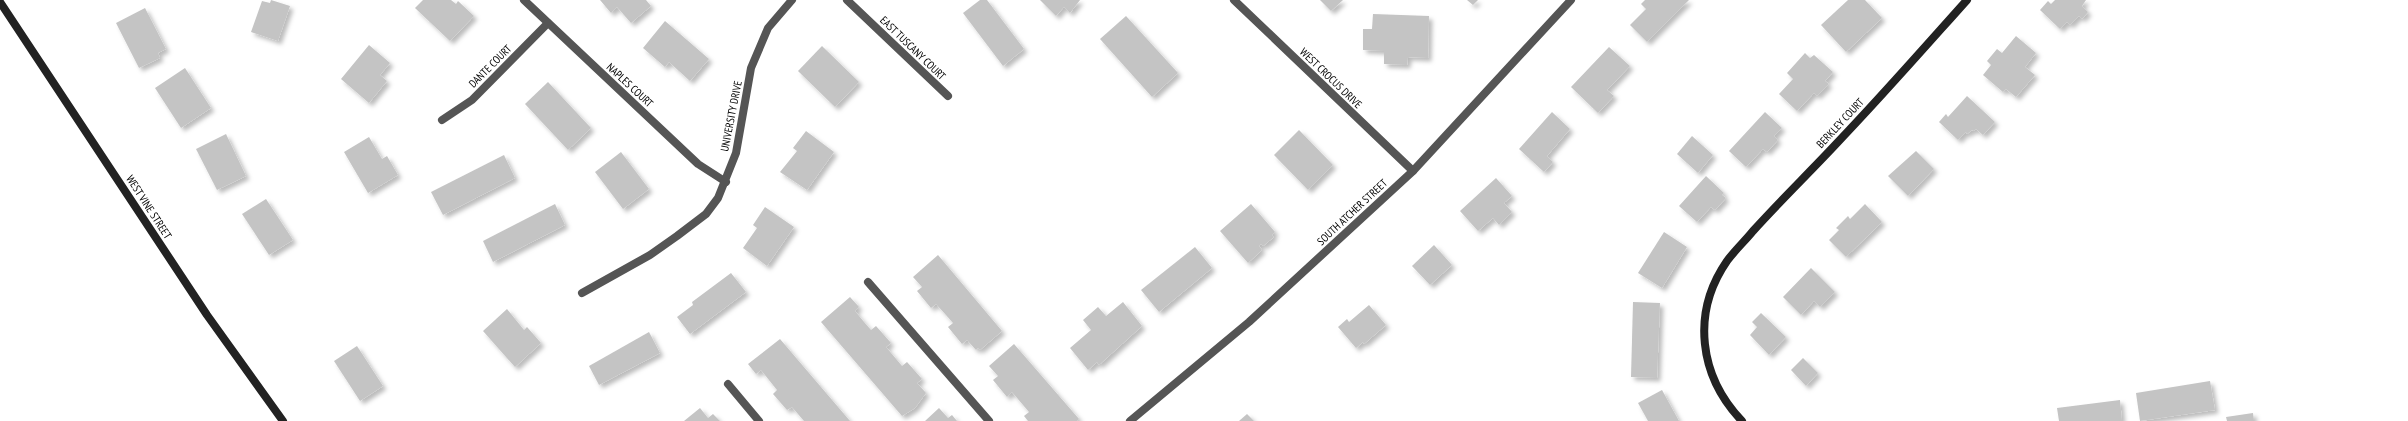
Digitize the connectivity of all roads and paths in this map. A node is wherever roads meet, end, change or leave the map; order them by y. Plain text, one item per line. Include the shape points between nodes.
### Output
1 (524, 0) edge
2 (792, 0) edge
3 (847, 0) edge
4 (1234, 0) edge
5 (1571, 0) edge
6 (1967, 0) edge
7 (0, 2) edge
8 (548, 23) junction
9 (948, 96) dead end
10 (442, 120) dead end
11 (1413, 171) junction
12 (726, 182) junction
13 (868, 282) dead end
14 (582, 293) dead end
15 (728, 384) dead end
16 (283, 421) edge
17 (760, 421) edge
18 (988, 421) edge
19 (1130, 421) edge
20 (1742, 421) edge

1 - 8 street, NAPLES COURT
2 - 12 street, UNIVERSITY DRIVE via 768,28 751,68 736,153
3 - 9 street, EAST TUSCANY COURT
4 - 11 street, WEST CROCUS DRIVE
5 - 11 street, SOUTH ATCHER STREET
6 - 20 street, BERKLEY COURT via 1728,260 1707,310 1704,329 1705,349 1710,371 1719,391
7 - 16 street, WEST VINE STREET via 207,315
8 - 10 street, DANTE COURT via 472,100
8 - 12 street, NAPLES COURT via 698,164
11 - 19 street, SOUTH ATCHER STREET via 1249,322
12 - 14 street, UNIVERSITY DRIVE via 706,214 650,255
13 - 18 street
15 - 17 street

